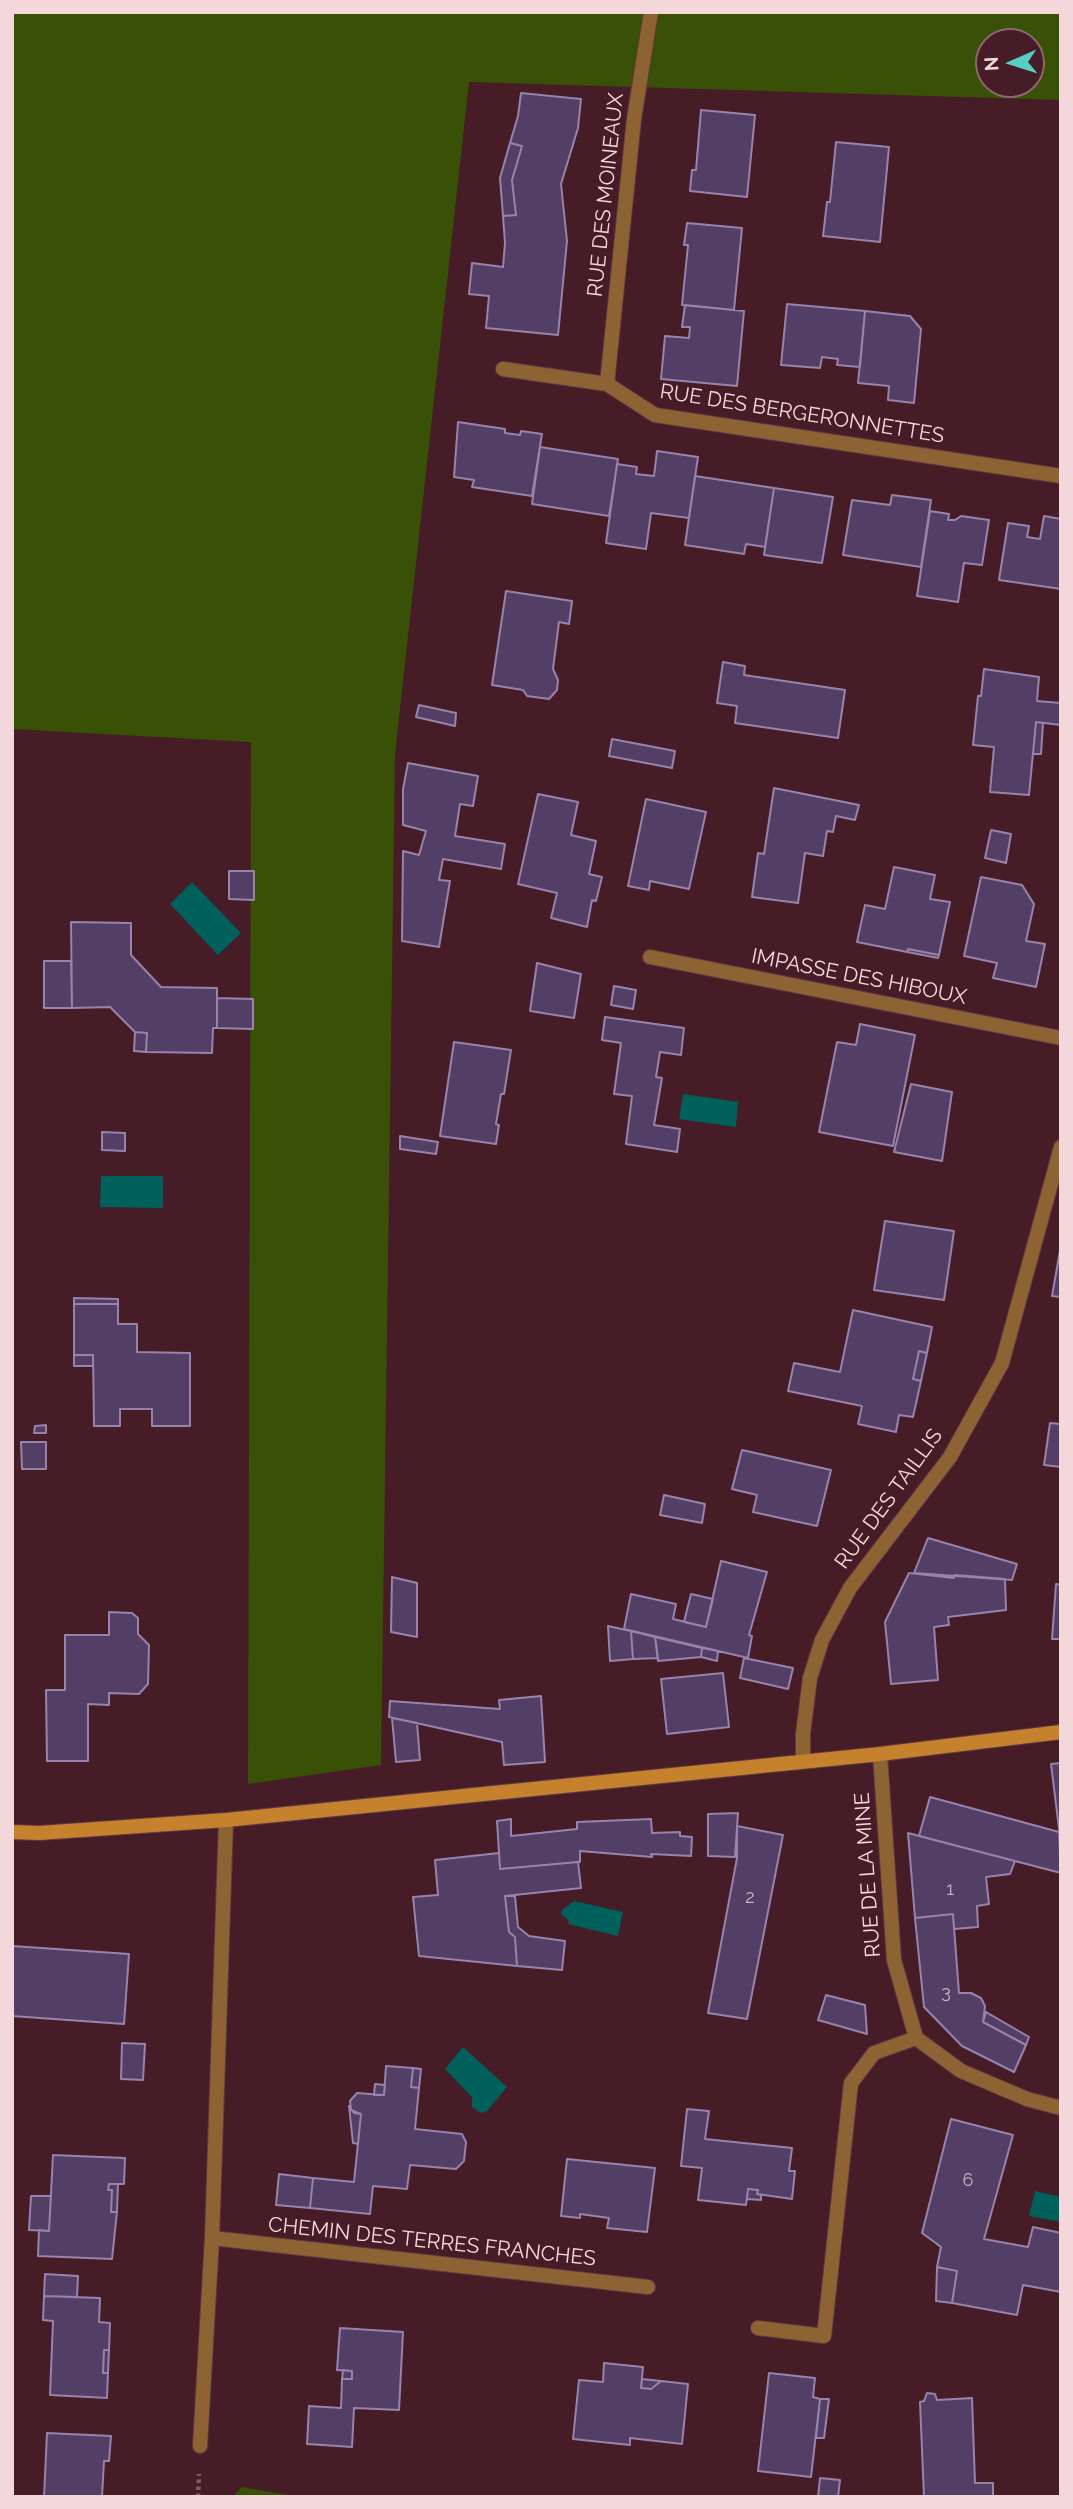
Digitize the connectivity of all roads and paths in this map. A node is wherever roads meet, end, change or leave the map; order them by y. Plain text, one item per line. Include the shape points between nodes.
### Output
1 (651, 12) edge
2 (503, 369) dead end
3 (607, 384) junction
4 (1061, 476) edge
5 (650, 957) dead end
6 (1061, 1038) edge
7 (1061, 1147) edge
8 (1061, 1732) edge
9 (880, 1754) junction
10 (803, 1761) junction
11 (226, 1819) junction
12 (12, 1832) edge
13 (916, 2038) junction
14 (1061, 2108) edge
15 (212, 2238) junction
16 (648, 2287) dead end
17 (758, 2328) dead end
18 (200, 2445) dead end

1 - 3 street, RUE DES MOINEAUX via 634,119
2 - 3 street, RUE DES BERGERONNETTES
3 - 4 street, RUE DES BERGERONNETTES via 655,415
5 - 6 street, IMPASSE DES HIBOUX
7 - 10 street, RUE DES TAILLIS via 1002,1363 950,1457 850,1587 822,1640 810,1678
8 - 9 main road
9 - 10 main road
9 - 13 street, RUE DE LA MINE via 894,1960
10 - 11 main road
11 - 12 main road
11 - 15 street
13 - 14 street via 961,2071
13 - 17 street via 874,2053 851,2083 824,2336
15 - 16 street, CHEMIN DES TERRES FRANCHES
15 - 18 street

